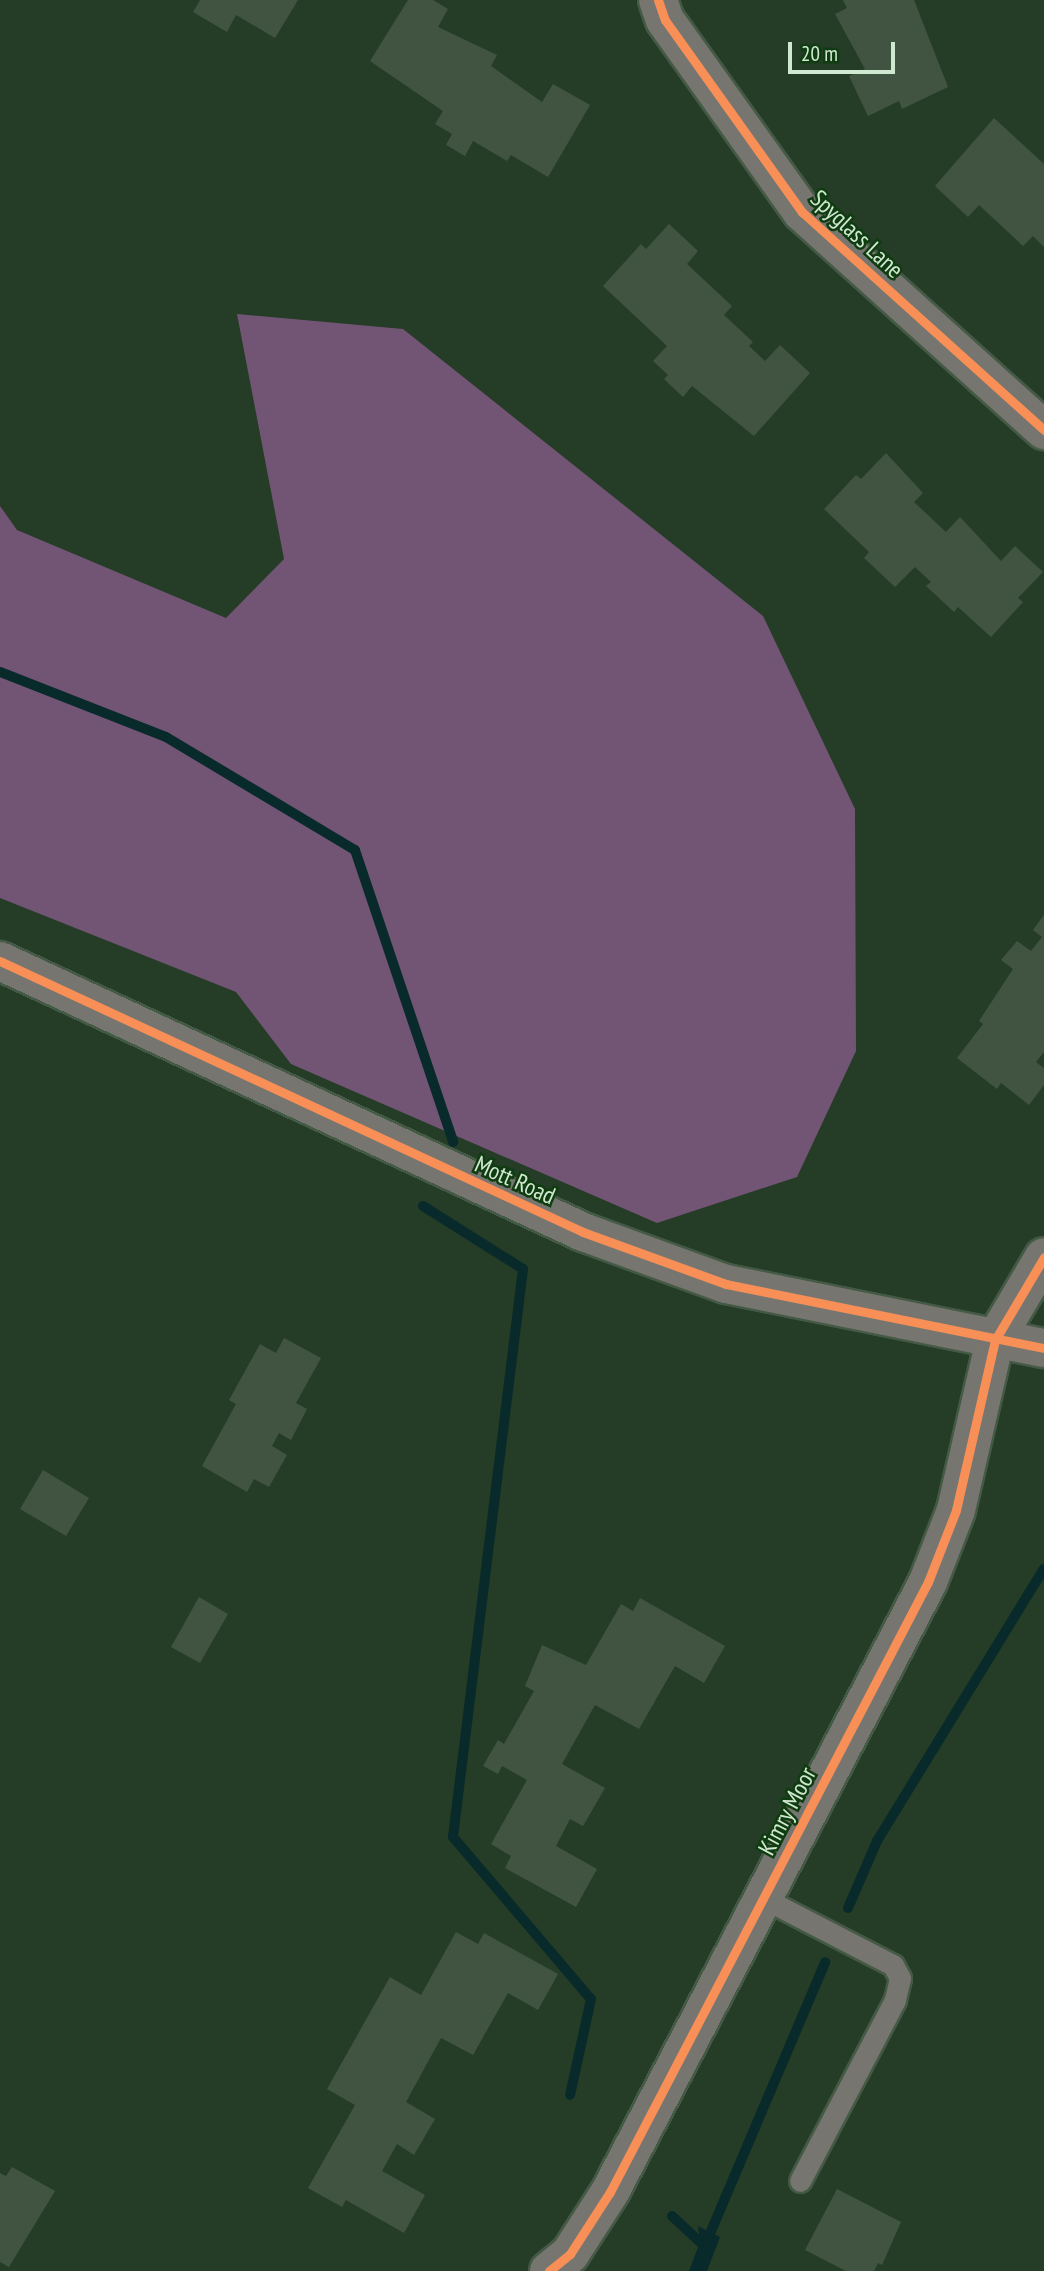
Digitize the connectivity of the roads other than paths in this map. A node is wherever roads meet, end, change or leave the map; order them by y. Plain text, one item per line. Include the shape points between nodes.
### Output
1 (658, 0) edge
2 (1044, 430) edge
3 (0, 961) edge
4 (1044, 1257) edge
5 (995, 1340) junction
6 (1044, 1348) edge
7 (763, 1899) junction
8 (800, 2181) dead end
9 (549, 2271) edge

1 - 2 street, Spyglass Lane via 665,20 802,212
3 - 5 street, Mott Road via 583,1232 726,1284
4 - 5 street
5 - 6 street, Mott Road
5 - 7 street, Kimry Moor via 956,1510 928,1582
7 - 8 lane via 893,1965 900,1978 895,2000
7 - 9 street, Kimry Moor via 610,2192 570,2254

